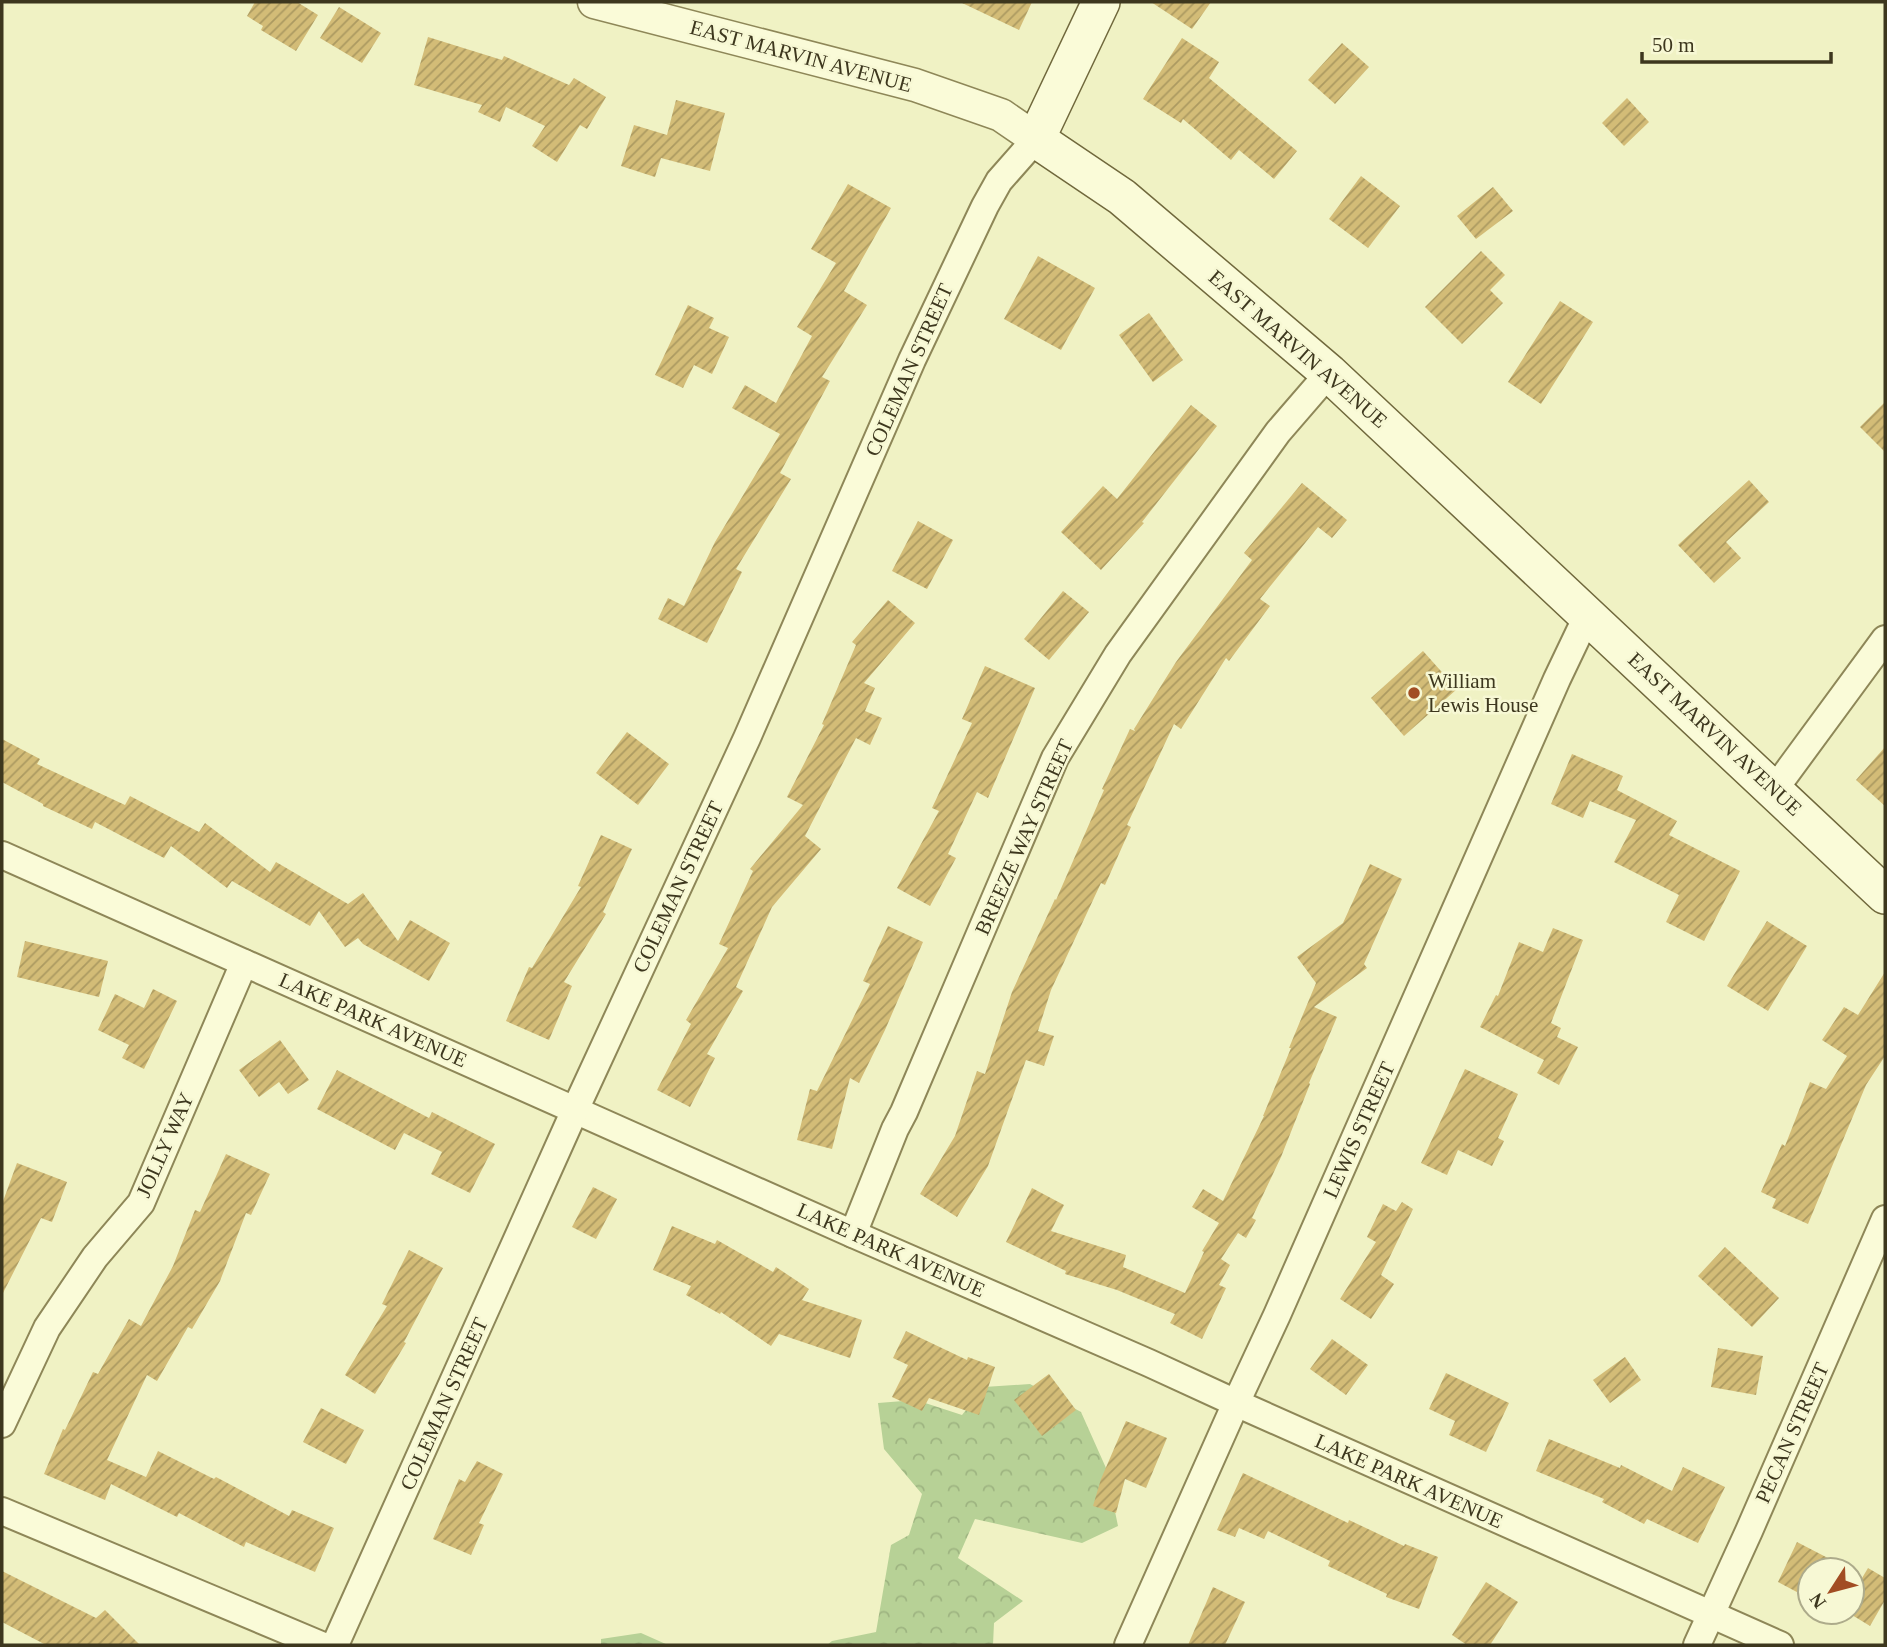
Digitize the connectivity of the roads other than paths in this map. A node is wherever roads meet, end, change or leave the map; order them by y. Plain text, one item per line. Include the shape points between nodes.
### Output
1 (594, 2) edge
2 (1101, 2) edge
3 (1037, 139) junction
4 (1329, 373) junction
5 (1588, 614) junction
6 (1885, 639) edge
7 (1774, 790) junction
8 (2, 855) edge
9 (1885, 895) edge
10 (244, 963) junction
11 (575, 1110) junction
12 (1885, 1219) edge
13 (853, 1234) junction
14 (1236, 1403) junction
15 (2, 1424) edge
16 (2, 1511) edge
17 (1710, 1614) junction
18 (321, 1645) edge
19 (335, 1645) edge
20 (1128, 1645) edge
21 (1697, 1645) edge
22 (1780, 1645) edge

1 - 3 street, EAST MARVIN AVENUE via 915,85 1001,116
2 - 3 main road
3 - 4 main road, EAST MARVIN AVENUE via 1122,198
3 - 11 street, COLEMAN STREET via 999,181 985,206
4 - 5 main road, EAST MARVIN AVENUE
4 - 13 street, BREEZE WAY STREET via 1278,432 1118,654 1055,758
5 - 7 main road, EAST MARVIN AVENUE
5 - 14 street, LEWIS STREET
6 - 7 street
7 - 9 main road, EAST MARVIN AVENUE
8 - 10 street, LAKE PARK AVENUE
10 - 11 street, LAKE PARK AVENUE
10 - 15 street, JOLLY WAY via 141,1203 95,1257 47,1328
11 - 13 street, LAKE PARK AVENUE
11 - 19 street, COLEMAN STREET
12 - 17 street, PECAN STREET
13 - 14 street, LAKE PARK AVENUE
14 - 17 street, LAKE PARK AVENUE
14 - 20 street, LEWIS STREET
16 - 18 street
17 - 21 street, PECAN STREET
17 - 22 street, LAKE PARK AVENUE

